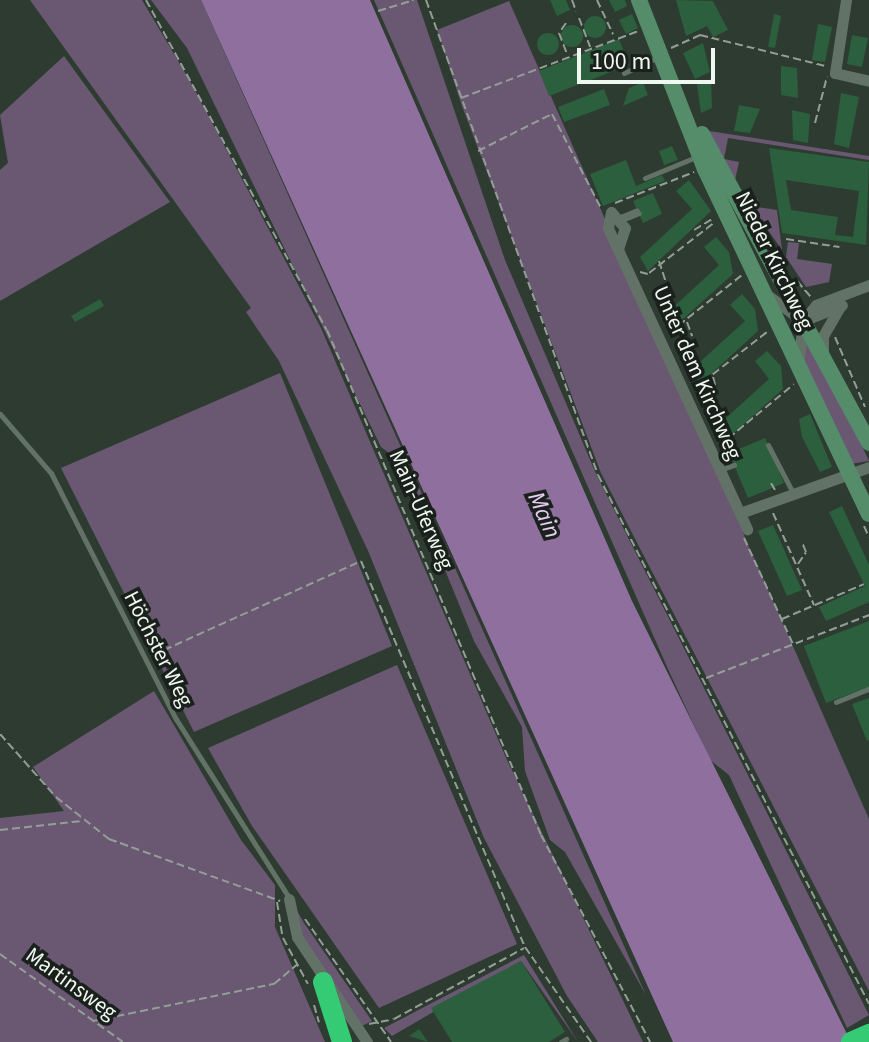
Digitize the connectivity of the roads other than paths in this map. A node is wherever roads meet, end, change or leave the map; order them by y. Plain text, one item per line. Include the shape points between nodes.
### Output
1 (639, 0) edge
2 (846, 0) edge
3 (665, 61) junction
4 (624, 73) dead end
5 (869, 81) edge
6 (697, 164) junction
7 (645, 178) dead end
8 (723, 191) junction
9 (638, 212) dead end
10 (621, 218) joint
11 (869, 285) edge
12 (852, 292) junction
13 (770, 297) junction
14 (791, 299) junction
15 (816, 305) junction
16 (842, 305) junction
17 (803, 321) junction
18 (823, 356) junction
19 (799, 363) junction
20 (0, 414) edge
21 (869, 443) edge
22 (768, 445) dead end
23 (734, 465) dead end
24 (859, 467) edge
25 (719, 470) junction
26 (792, 491) junction
27 (740, 513) junction
28 (869, 514) edge
29 (747, 529) road end
30 (869, 689) edge
31 (836, 702) dead end
32 (289, 899) joint
33 (323, 982) junction
34 (869, 1034) edge
35 (342, 1042) edge
36 (367, 1042) edge
37 (851, 1042) edge

1 - 3 main road, Nieder Kirchweg
2 - 5 street via 834,70
3 - 4 lane
3 - 6 main road, Nieder Kirchweg
3 - 8 main road, Nieder Kirchweg
6 - 7 lane
6 - 8 main road, Nieder Kirchweg
8 - 13 main road, Nieder Kirchweg
8 - 14 main road, Nieder Kirchweg
9 - 10 lane
10 - 25 street, Unter dem Kirchweg via 618,249
11 - 12 street
12 - 15 street
12 - 16 street
13 - 17 street
13 - 19 main road, Nieder Kirchweg
14 - 15 street
14 - 17 main road, Nieder Kirchweg
15 - 17 street
16 - 17 street
16 - 18 street via 828,326
17 - 18 main road, Nieder Kirchweg
17 - 19 street
18 - 21 main road, Nieder Kirchweg
19 - 24 main road, Nieder Kirchweg
20 - 32 lane, Höchster Weg via 51,473 144,659
22 - 26 lane
23 - 25 lane
24 - 26 street
24 - 28 main road, Nieder Kirchweg via 857,489
25 - 27 street, Unter dem Kirchweg
26 - 27 street
27 - 29 street, Unter dem Kirchweg
30 - 31 lane
32 - 33 street via 293,930
33 - 35 highway
33 - 36 street
34 - 37 highway

